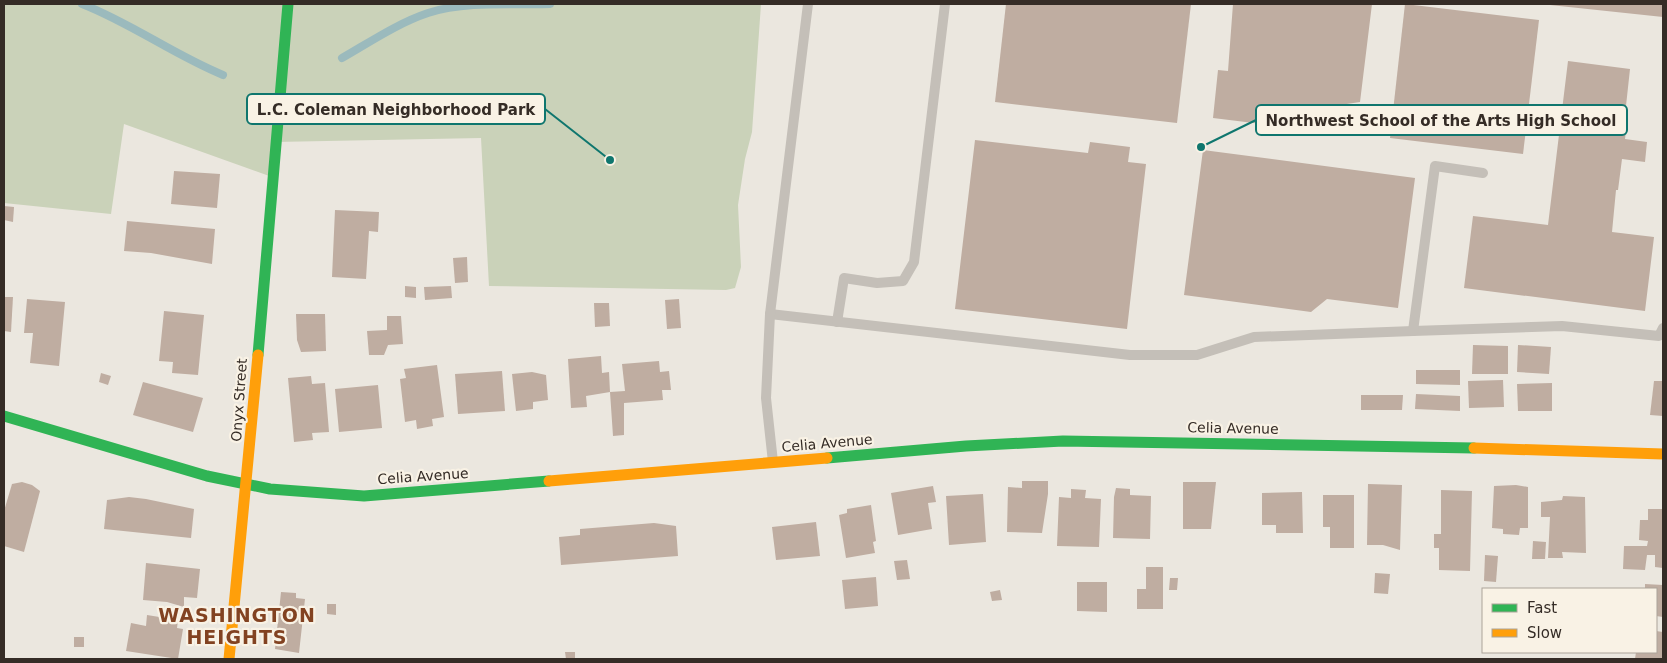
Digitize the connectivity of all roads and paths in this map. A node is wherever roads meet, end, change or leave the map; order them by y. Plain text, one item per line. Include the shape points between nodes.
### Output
1 (288, 4) edge
2 (808, 4) edge
3 (945, 4) edge
4 (1483, 173) dead end
5 (770, 314) junction
6 (837, 322) junction
7 (1663, 328) edge
8 (1413, 331) junction
9 (4, 416) edge
10 (1663, 454) edge
11 (774, 463) junction
12 (247, 485) junction
13 (229, 659) edge

1 - 12 street, Onyx Street
2 - 5 lane
3 - 6 lane via 914,262 903,282 877,283 844,278
4 - 8 lane via 1435,166
5 - 6 lane
5 - 11 lane via 766,398
6 - 8 lane via 1130,355 1197,355 1254,337
7 - 8 lane via 1659,336 1562,326
9 - 12 street, Celia Avenue
10 - 11 street, Celia Avenue via 1398,445 1063,441
11 - 12 street, Celia Avenue via 364,496
12 - 13 street, Onyx Street

